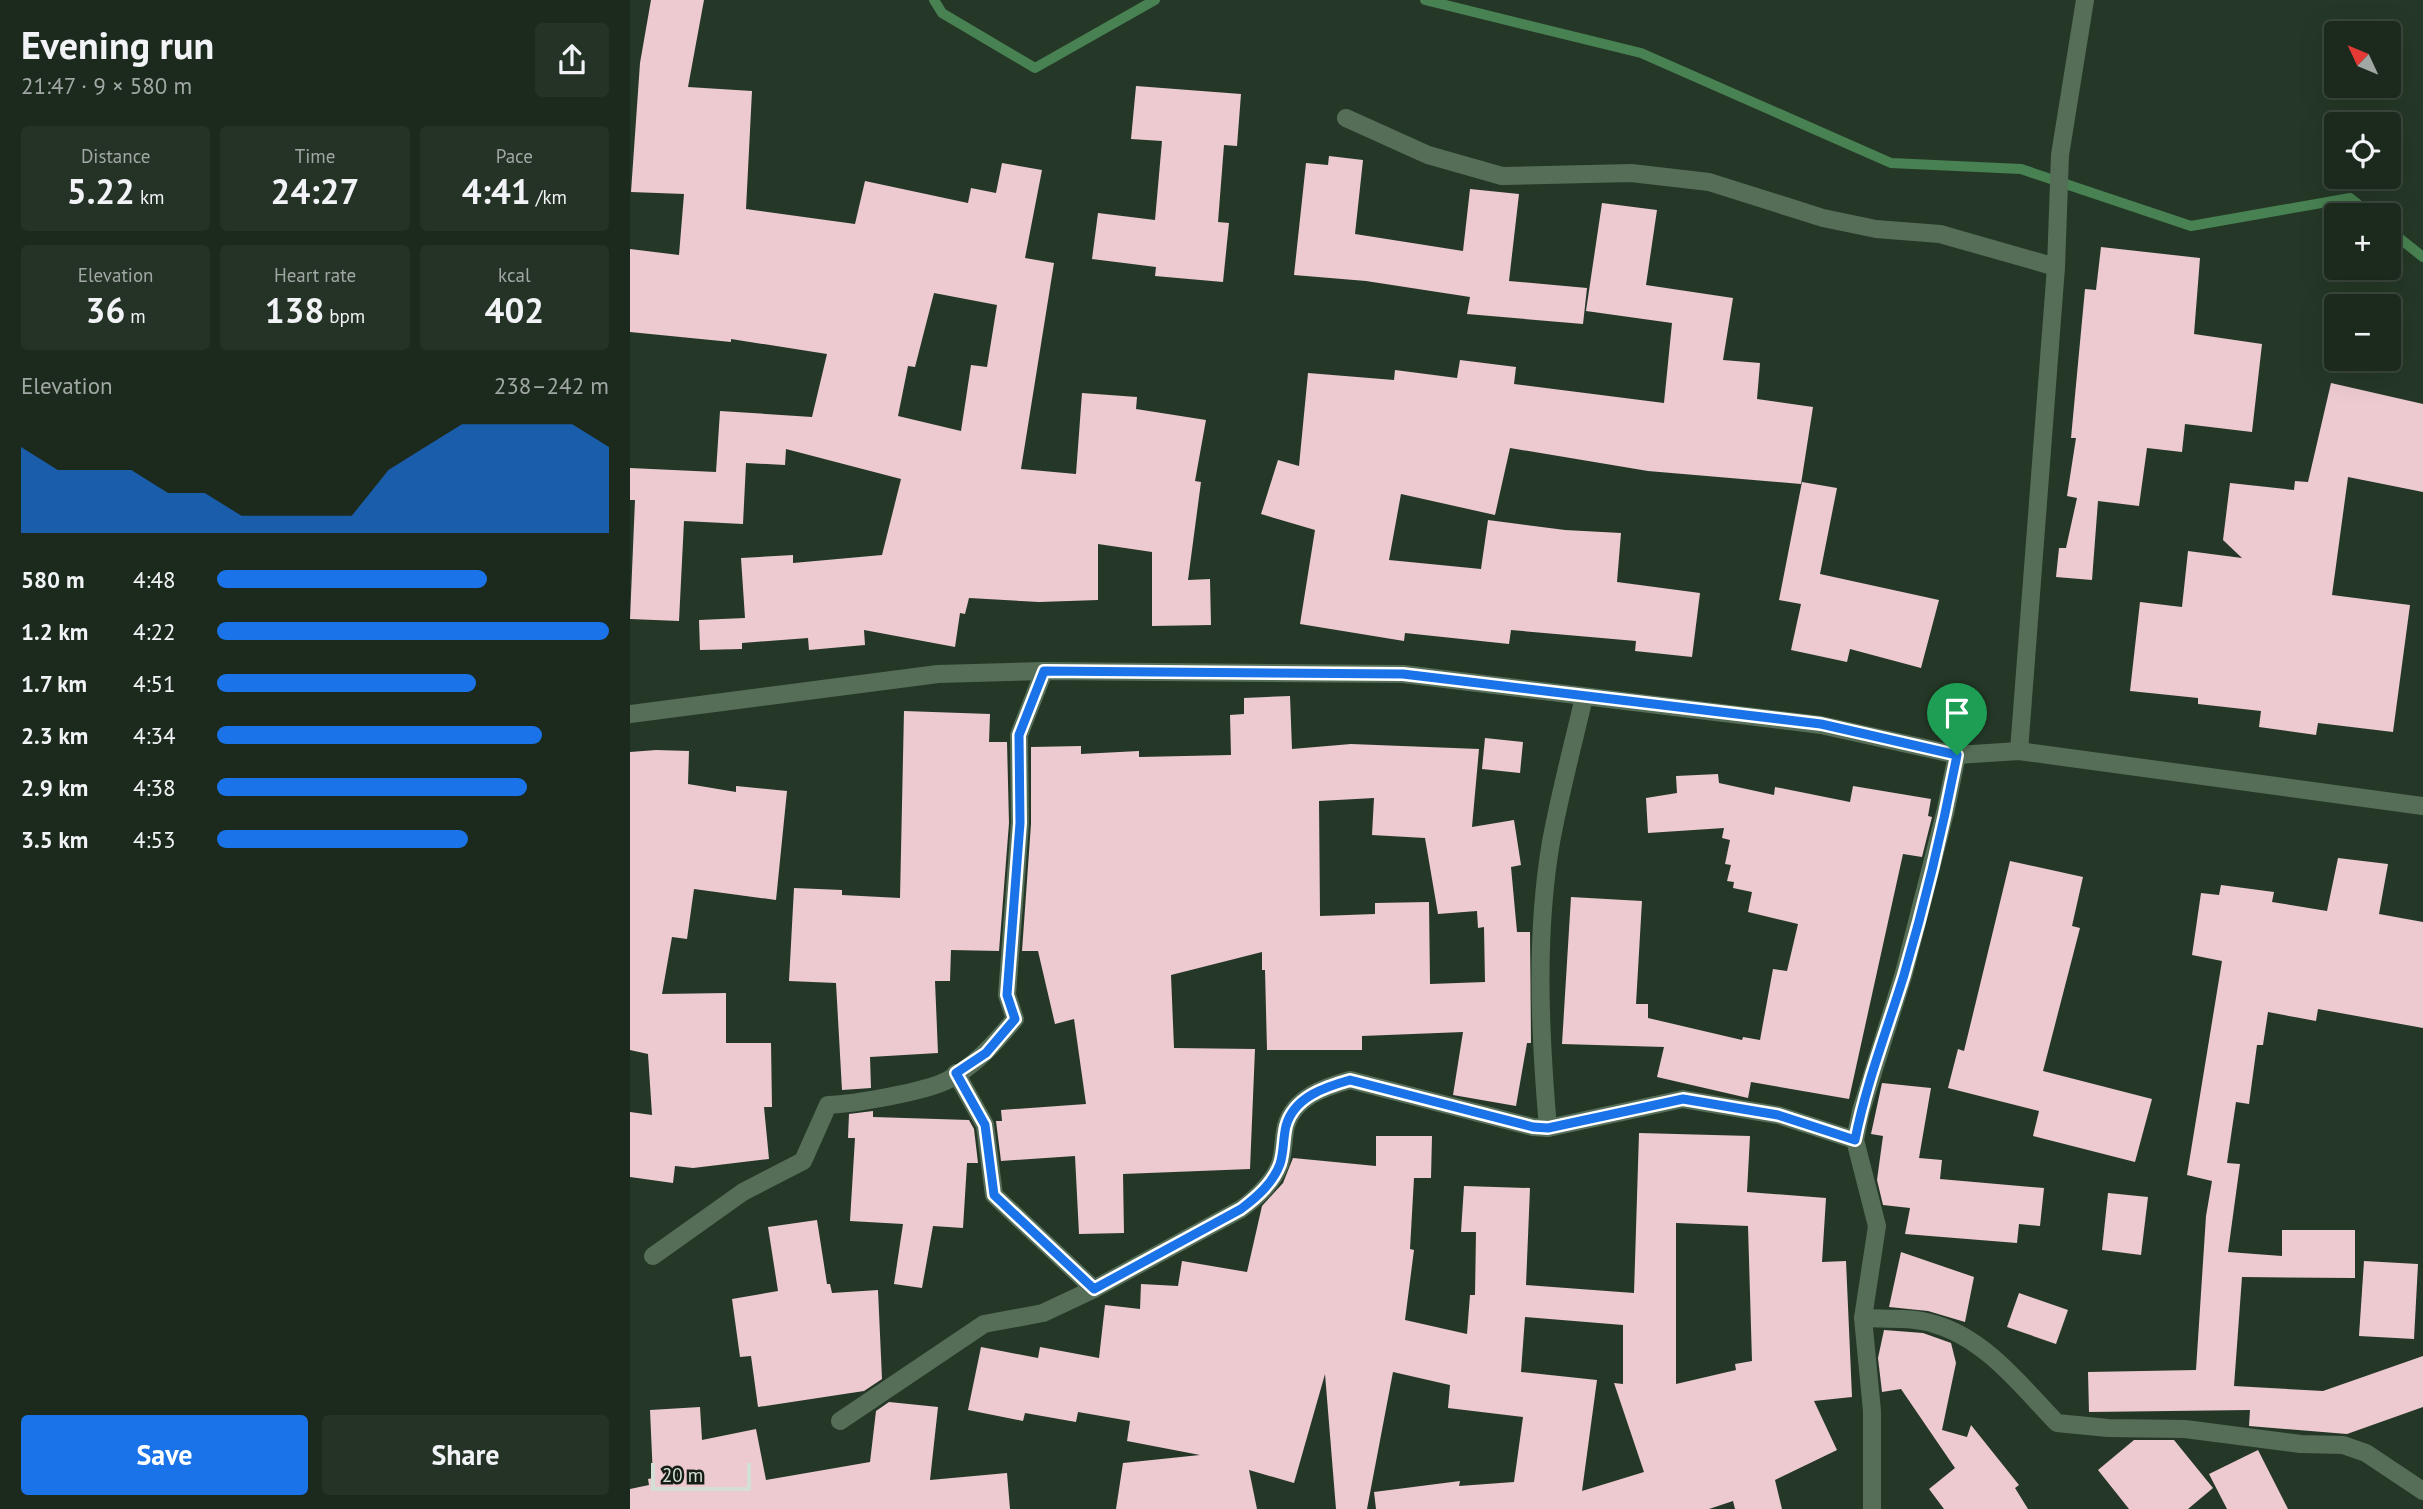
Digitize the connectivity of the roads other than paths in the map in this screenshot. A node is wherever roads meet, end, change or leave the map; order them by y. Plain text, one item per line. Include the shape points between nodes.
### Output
1 (2085, 0) edge
2 (1346, 118) dead end
3 (2056, 267) junction
4 (1044, 671) junction
5 (1584, 697) junction
6 (630, 714) edge
7 (2020, 751) junction
8 (1957, 755) junction
9 (2423, 806) edge
10 (956, 1073) junction
11 (1548, 1128) junction
12 (1855, 1140) junction
13 (653, 1256) dead end
14 (1094, 1289) junction
15 (1863, 1318) junction
16 (840, 1421) dead end
17 (2423, 1491) edge
18 (1872, 1509) edge

1 - 3 street via 2060,155
2 - 3 street via 1428,155 1502,176 1631,173 1709,182 1823,218 1876,229 1940,234
3 - 7 street
4 - 5 street via 1403,674
4 - 6 street via 938,674
4 - 10 street via 1019,735 1020,823 1007,995 1015,1019 986,1053
5 - 8 street via 1821,724
5 - 11 street via 1551,843 1542,938 1541,1046
7 - 8 street
7 - 9 street
8 - 12 street via 1904,972
10 - 13 street via 946,1081 828,1105 803,1161 743,1192
10 - 14 street via 985,1125 994,1195
11 - 12 street via 1683,1099 1778,1115
11 - 14 street via 1350,1080 1320,1089 1297,1105 1287,1122 1280,1165 1262,1194
12 - 15 street via 1877,1226
14 - 16 street via 1043,1313 984,1324
15 - 17 street via 1933,1323 1968,1338 2057,1423 2185,1429 2343,1445 2366,1453
15 - 18 street via 1872,1411

